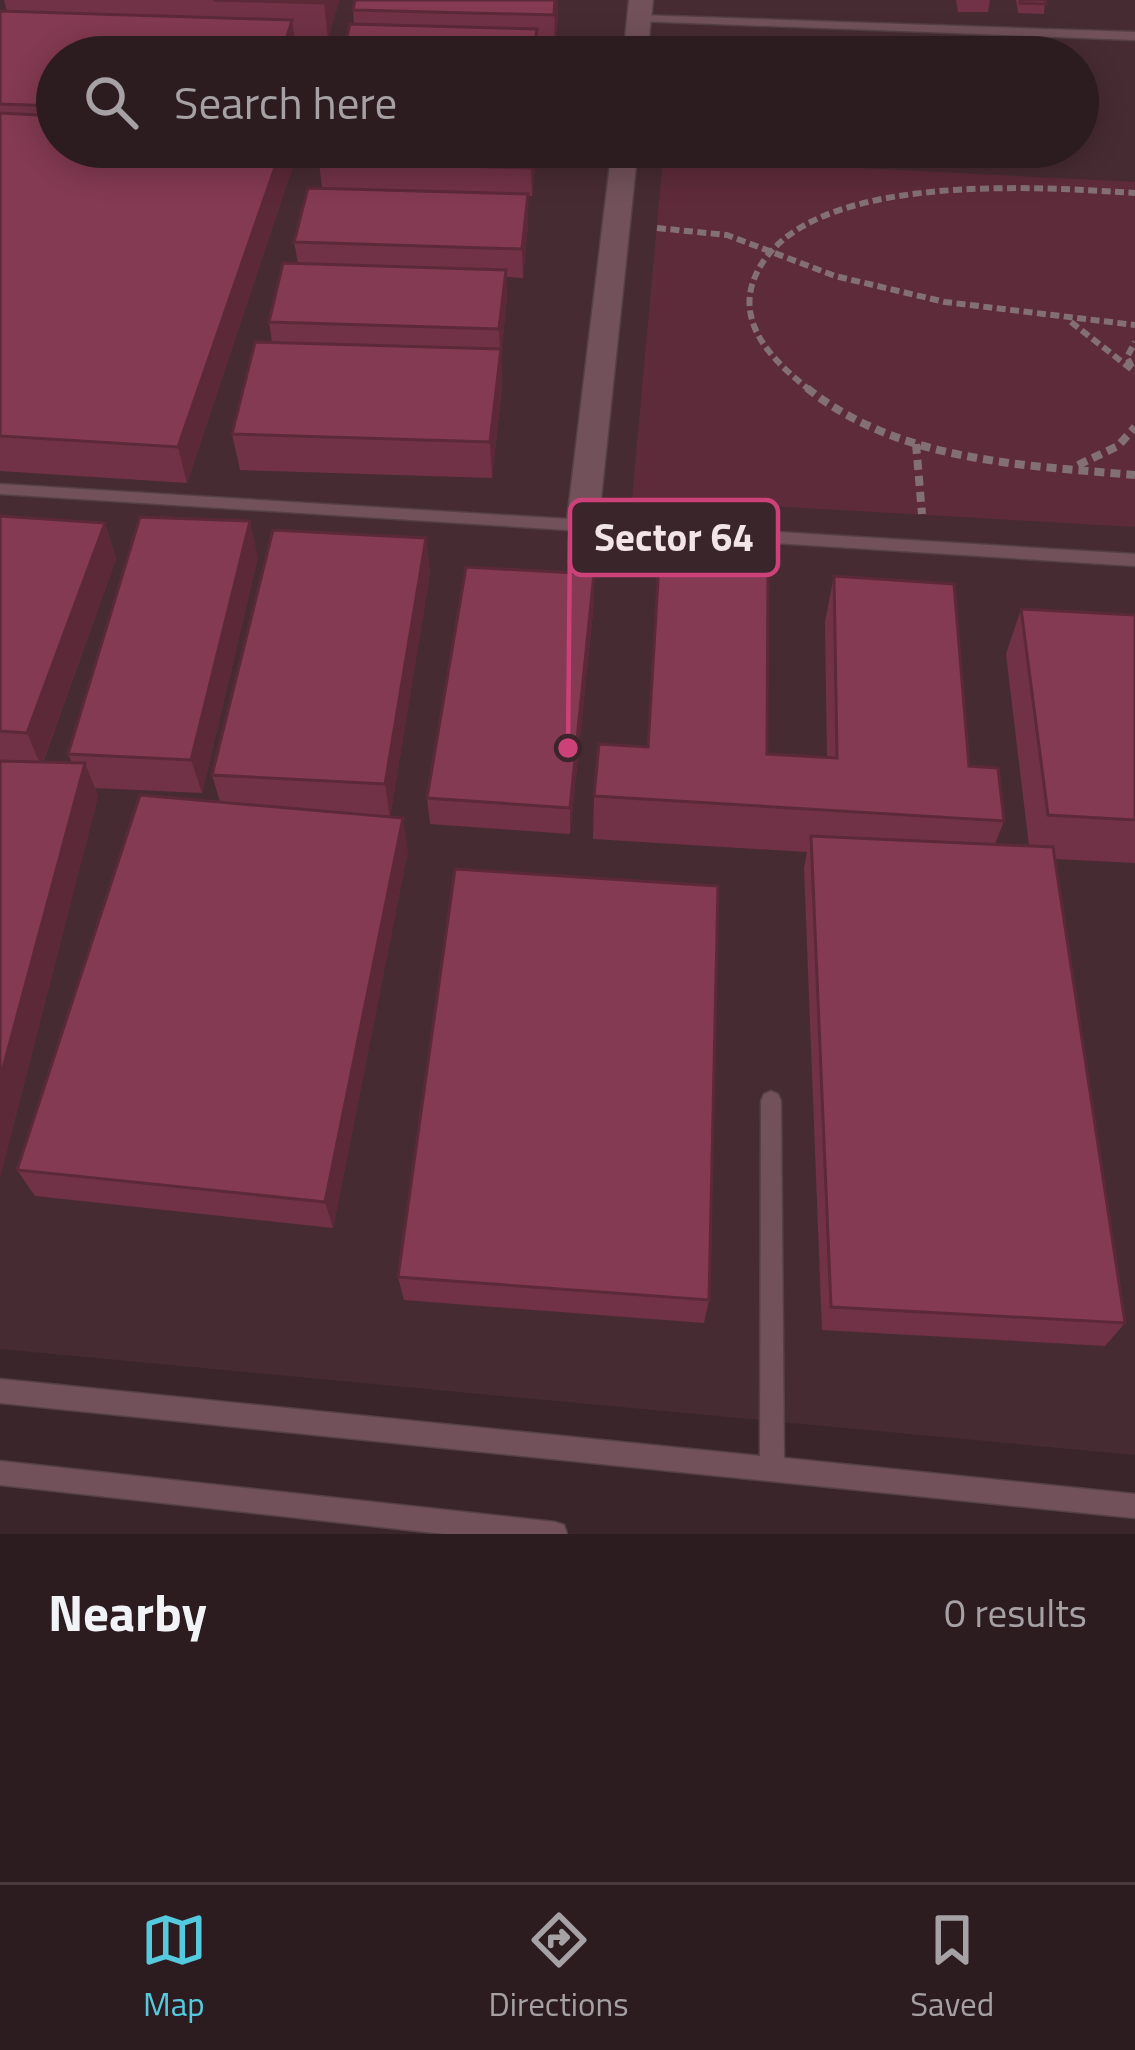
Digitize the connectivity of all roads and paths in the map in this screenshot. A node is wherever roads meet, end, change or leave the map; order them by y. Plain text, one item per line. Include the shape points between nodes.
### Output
1 (640, 9) edge
2 (1135, 36) edge
3 (623, 168) edge
4 (1135, 194) edge
5 (657, 228) dead end
6 (770, 251) junction
7 (1070, 321) junction
8 (1135, 325) edge
9 (1135, 342) edge
10 (1135, 372) edge
11 (1135, 427) edge
12 (916, 444) junction
13 (1072, 467) junction
14 (1135, 475) edge
15 (0, 489) edge
16 (922, 514) dead end
17 (582, 528) junction
18 (1135, 560) edge
19 (771, 1101) dead end
20 (0, 1391) edge
21 (772, 1470) junction
22 (0, 1473) edge
23 (1135, 1506) edge
24 (555, 1534) edge

1 - 2 lane
3 - 17 street
4 - 6 path via 963,184 856,206
5 - 6 path via 727,235
6 - 7 path via 945,302
6 - 12 path via 749,284 750,331 787,376 838,412
7 - 8 path
7 - 10 path
9 - 10 path via 1127,357
11 - 13 path via 1118,446
12 - 13 path
12 - 16 path
13 - 14 path
15 - 17 lane
17 - 18 lane
19 - 21 lane
20 - 21 lane
21 - 23 lane
22 - 24 lane

